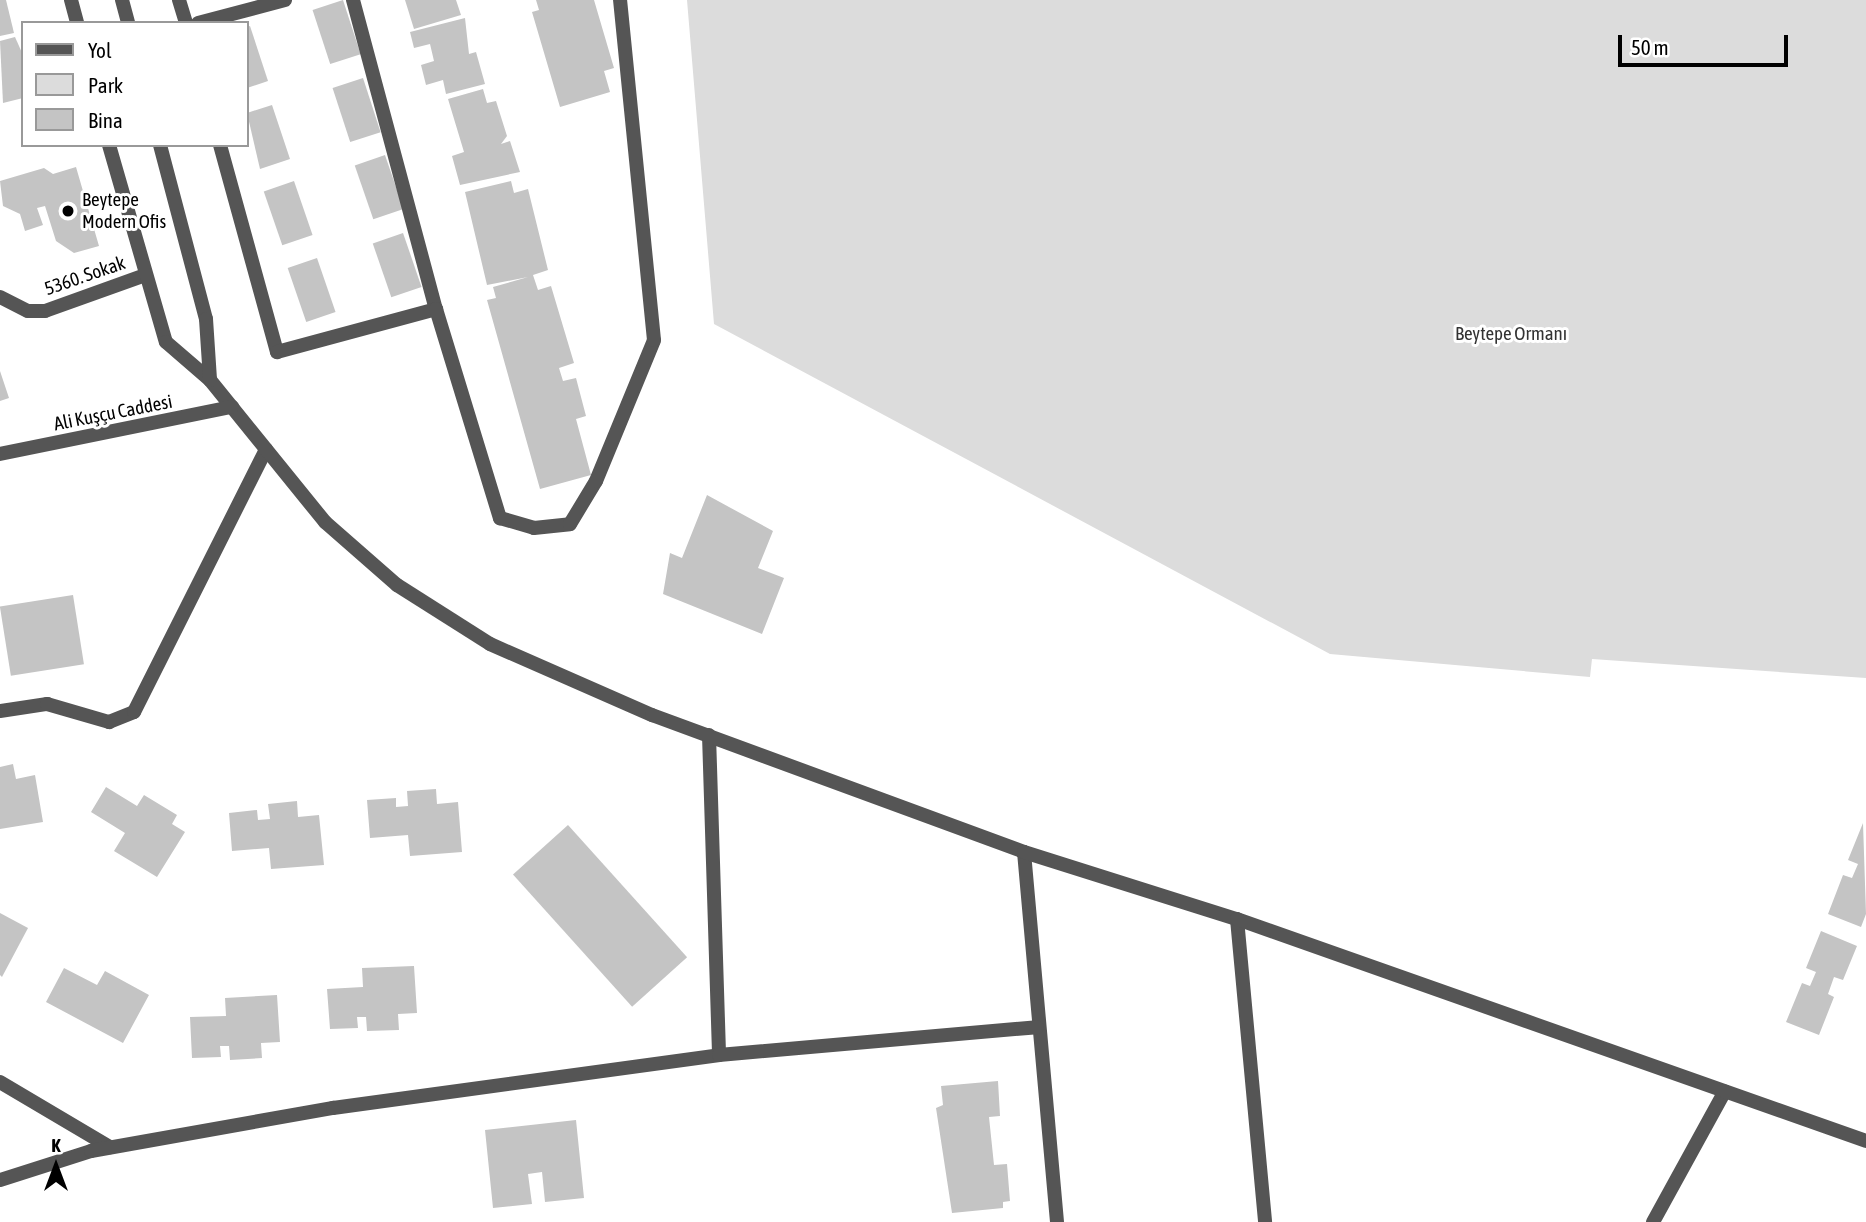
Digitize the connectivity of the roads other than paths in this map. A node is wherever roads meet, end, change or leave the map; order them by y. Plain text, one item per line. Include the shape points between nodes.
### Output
1 (71, 0) edge
2 (122, 0) edge
3 (179, 0) edge
4 (285, 0) edge
5 (353, 0) edge
6 (620, 0) edge
7 (76, 21) edge
8 (127, 21) edge
9 (185, 21) edge
10 (206, 21) edge
11 (110, 147) edge
12 (161, 147) edge
13 (221, 147) edge
14 (143, 276) junction
15 (0, 297) edge
16 (436, 309) junction
17 (210, 380) junction
18 (232, 407) junction
19 (266, 449) junction
20 (0, 454) edge
21 (0, 711) edge
22 (709, 735) junction
23 (1024, 852) junction
24 (1237, 919) junction
25 (1037, 1027) junction
26 (719, 1055) junction
27 (0, 1082) edge
28 (1725, 1091) junction
29 (1866, 1141) edge
30 (110, 1147) junction
31 (0, 1180) edge
32 (1057, 1222) edge
33 (1265, 1222) edge
34 (1653, 1222) edge

1 - 7 street
2 - 8 street
3 - 9 street
4 - 10 street
5 - 16 street
6 - 16 street via 654,340 596,481 570,524 534,528 500,518
11 - 14 street
12 - 17 street via 206,319
13 - 16 street via 277,352
14 - 15 street, 5360. Sokak via 45,311 28,311
14 - 17 street via 166,342
17 - 18 street
18 - 19 street
18 - 20 street, Ali Kuşçu Caddesi
19 - 21 street via 134,712 109,722 47,704
19 - 22 street via 325,522 397,585 489,644
22 - 23 street
22 - 26 street
23 - 24 street
23 - 25 street
24 - 28 street
24 - 33 street
25 - 26 street
25 - 32 street
26 - 30 street via 333,1108
27 - 30 street
28 - 29 street
28 - 34 street
30 - 31 street

